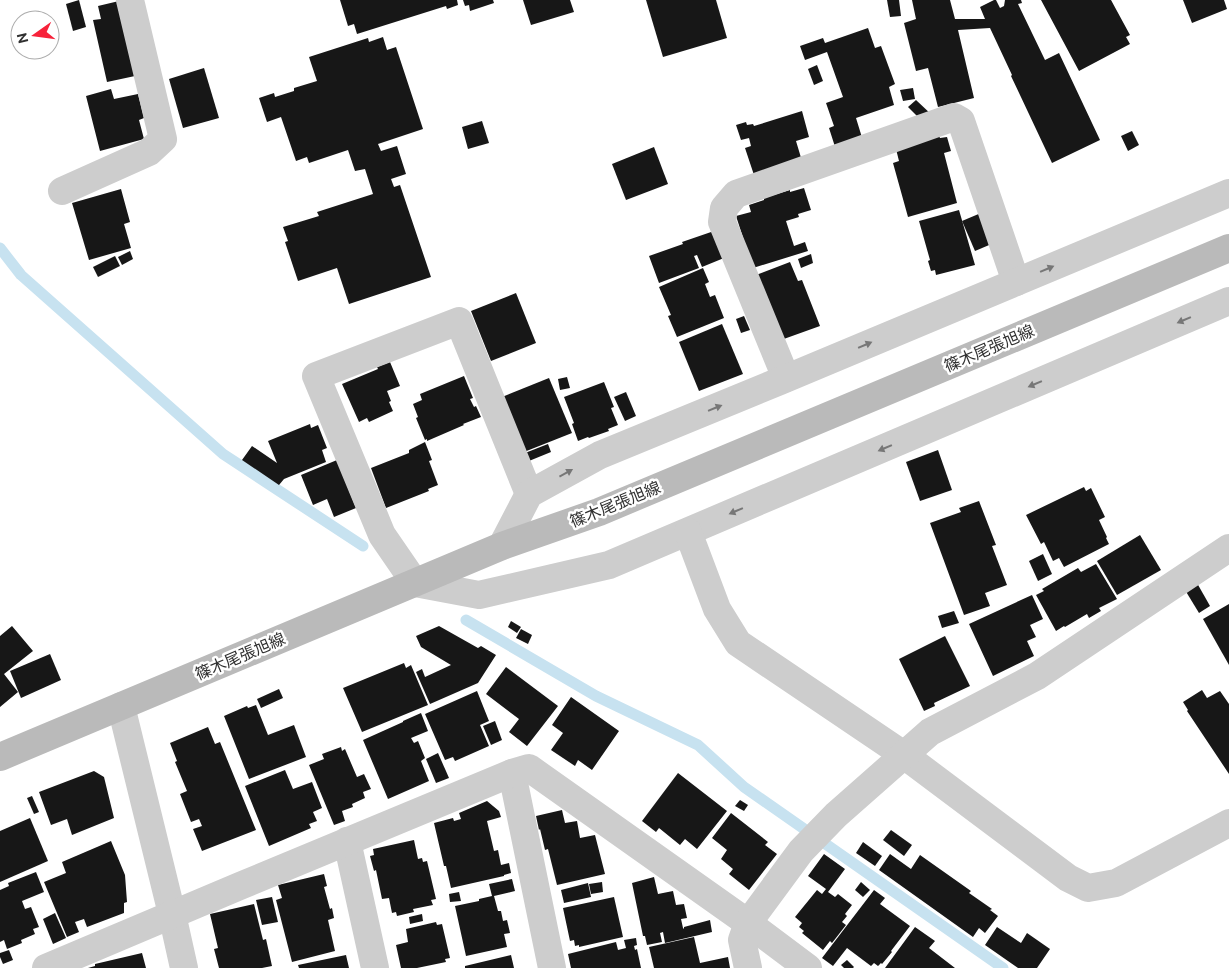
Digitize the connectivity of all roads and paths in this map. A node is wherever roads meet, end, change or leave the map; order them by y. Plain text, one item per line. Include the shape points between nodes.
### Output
1 (130, 0) edge
2 (62, 191) dead end
3 (1229, 193) edge
4 (1229, 248) edge
5 (1016, 282) junction
6 (1229, 301) edge
7 (786, 378) junction
8 (529, 494) junction
9 (688, 532) junction
10 (502, 546) junction
11 (1229, 548) edge
12 (415, 582) junction
13 (122, 706) junction
14 (904, 755) junction
15 (0, 757) edge
16 (512, 773) junction
17 (1229, 823) edge
18 (346, 841) junction
19 (172, 914) junction
20 (748, 923) junction
21 (46, 968) edge
22 (184, 968) edge
23 (375, 968) edge
24 (552, 968) edge
25 (748, 968) edge
26 (808, 968) edge

1 - 2 street via 163,138 149,152
5 -> 3 street
4 - 10 main road, 篠木尾張旭線 via 599,512
7 -> 5 street
5 - 7 street via 961,120 954,117 736,194 724,208 722,222
6 -> 9 street
8 -> 7 street via 600,455
8 - 10 street
8 - 12 street via 459,320 316,376 382,535
9 - 12 street via 609,565 479,595
9 - 14 street via 717,609 738,643
10 - 12 main road, 篠木尾張旭線
11 - 14 street via 1037,676 930,732
12 - 13 main road, 篠木尾張旭線
13 - 15 main road, 篠木尾張旭線
13 - 19 street
14 - 17 street via 1068,878 1088,888 1116,883
14 - 20 street via 804,847
16 - 18 street
16 - 20 street via 529,768
16 - 24 street
18 - 19 street
18 - 23 street
19 - 21 street
19 - 22 street
20 - 25 street via 742,940
20 - 26 street

